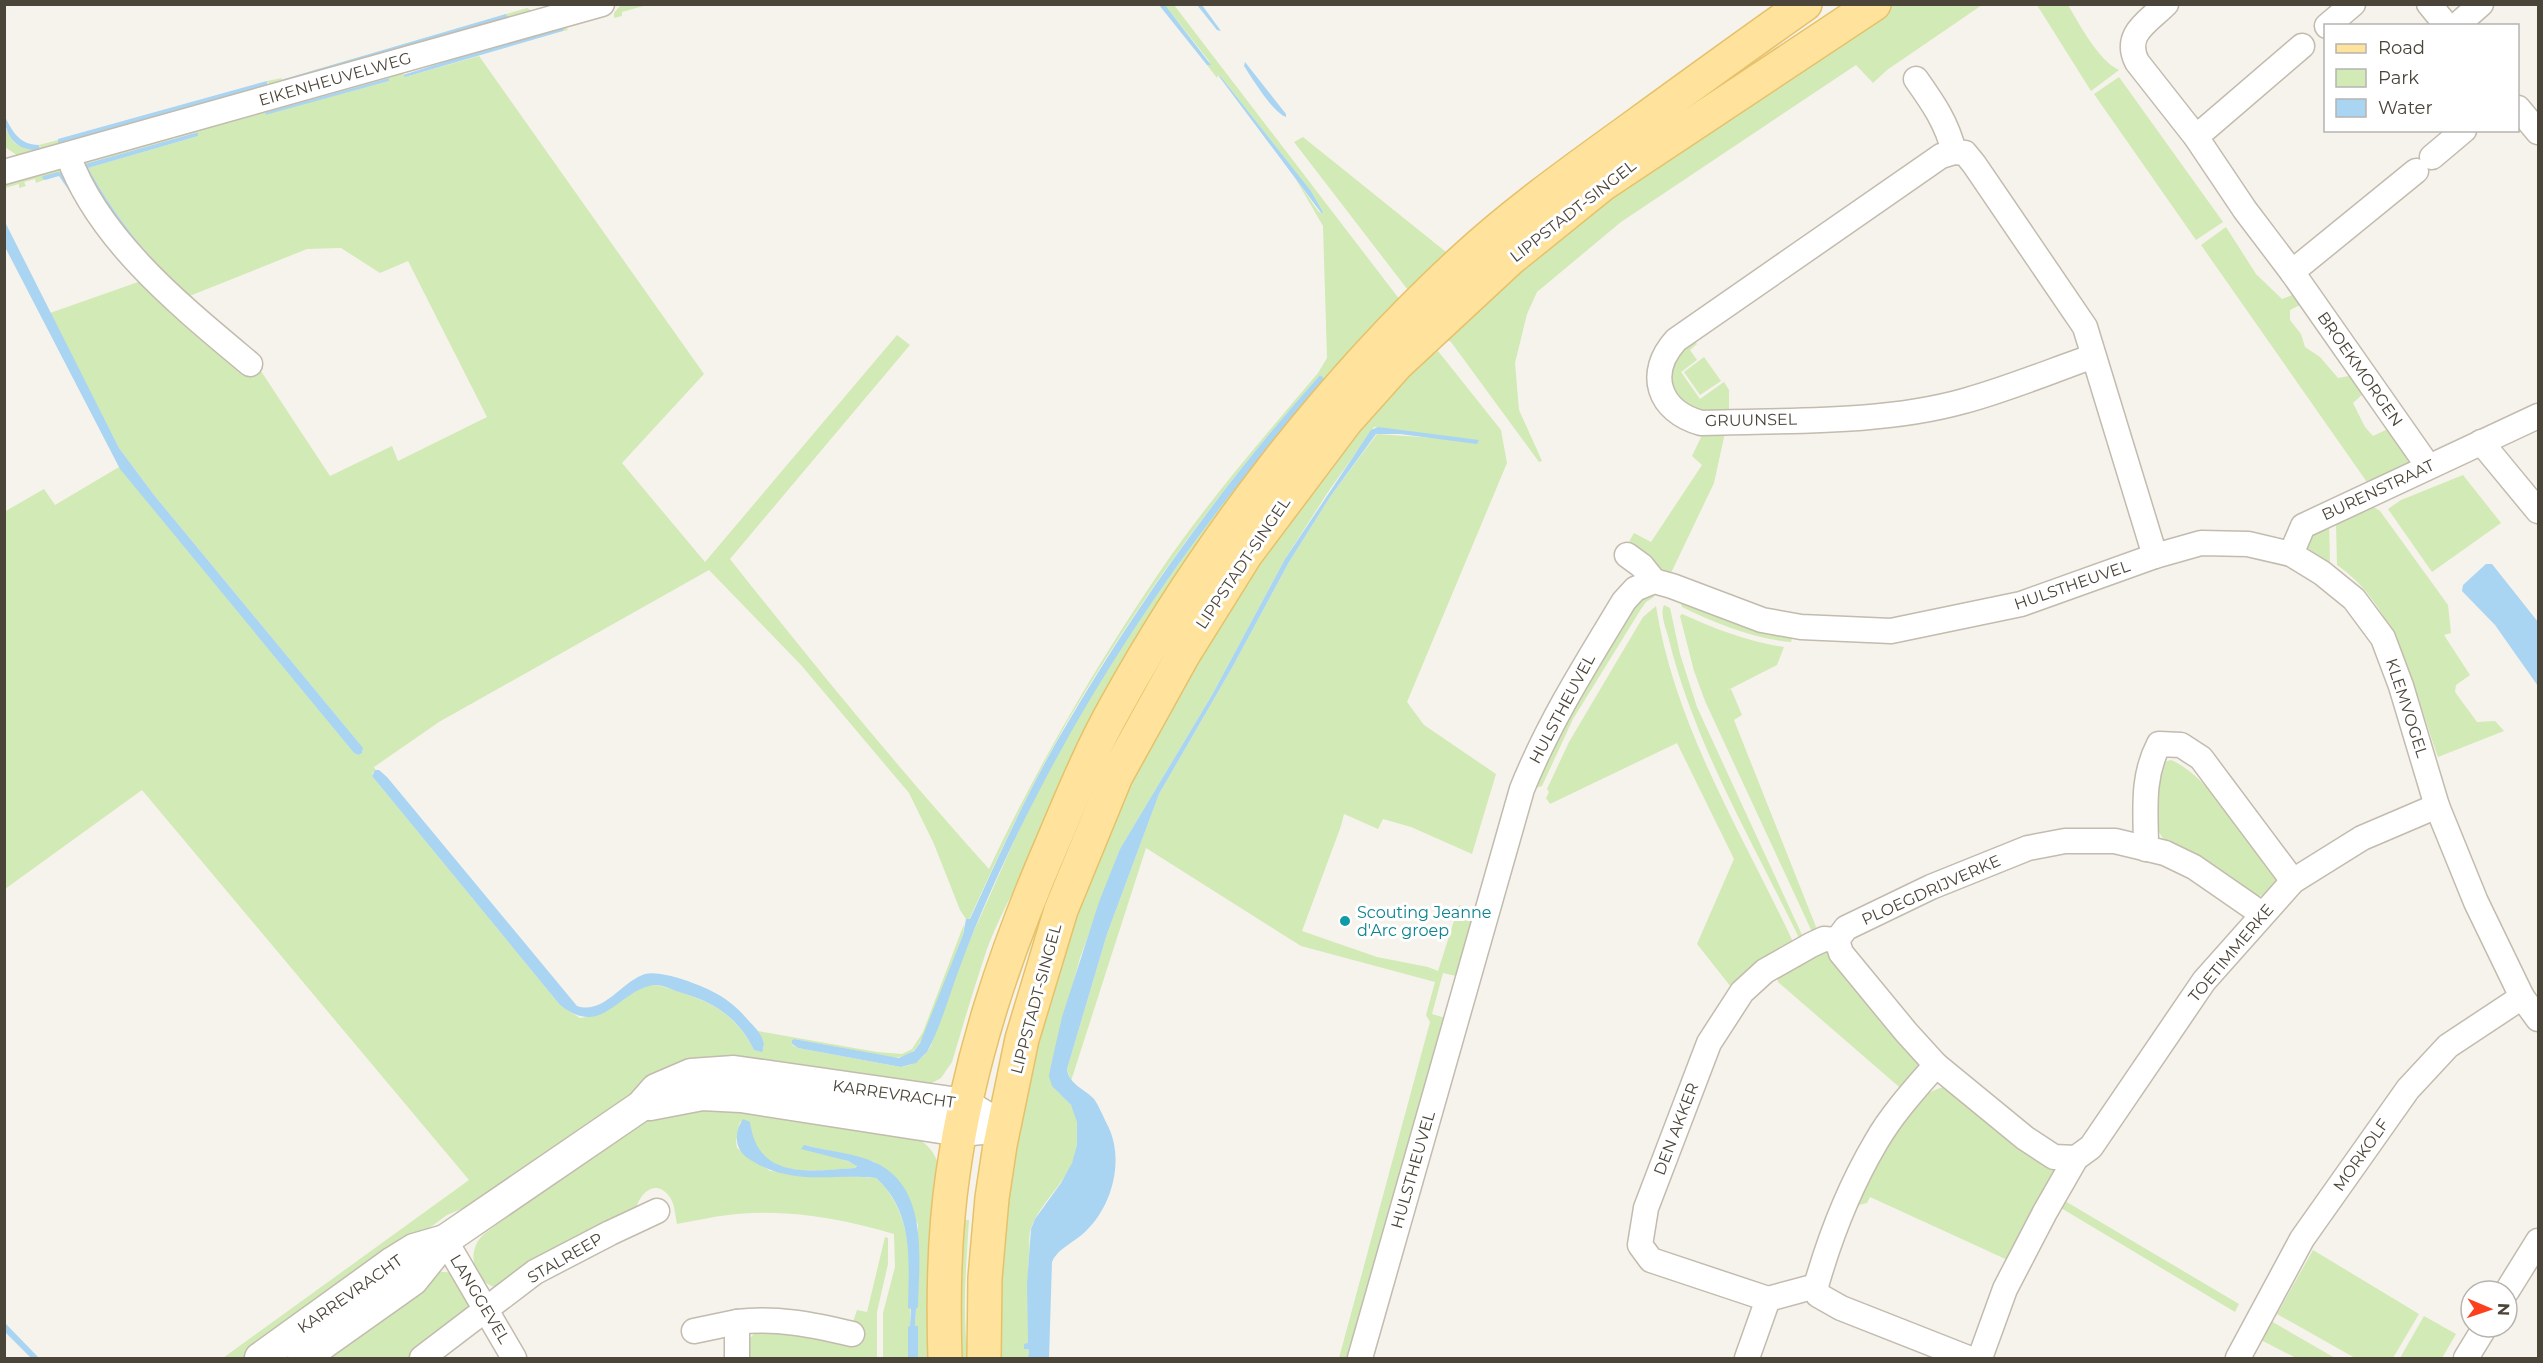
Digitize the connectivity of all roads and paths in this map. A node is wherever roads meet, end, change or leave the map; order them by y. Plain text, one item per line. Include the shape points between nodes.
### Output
1 (602, 4) edge
2 (1805, 4) edge
3 (1874, 4) edge
4 (2166, 4) edge
5 (2353, 4) edge
6 (2429, 4) edge
7 (2481, 4) edge
8 (2329, 24) edge
9 (2445, 24) edge
10 (2458, 24) edge
11 (2318, 33) edge
12 (1916, 79) dead end
13 (2519, 110) edge
14 (2462, 132) edge
15 (2538, 132) edge
16 (2196, 137) junction
17 (1954, 152) junction
18 (68, 155) junction
19 (4, 172) edge
20 (2292, 272) junction
21 (2094, 356) junction
22 (250, 364) dead end
23 (2538, 416) edge
24 (2481, 442) junction
25 (2428, 466) junction
26 (2538, 511) edge
27 (2291, 554) junction
28 (1627, 555) dead end
29 (2155, 556) junction
30 (1654, 581) junction
31 (2437, 806) junction
32 (2146, 849) junction
33 (2293, 881) junction
34 (2262, 914) junction
35 (1837, 940) junction
36 (2522, 997) junction
37 (2538, 1019) edge
38 (1936, 1065) junction
39 (962, 1117) junction
40 (1003, 1127) junction
41 (2076, 1158) junction
42 (657, 1211) dead end
43 (445, 1240) junction
44 (2538, 1241) edge
45 (2514, 1279) edge
46 (1816, 1286) junction
47 (1768, 1299) junction
48 (487, 1311) junction
49 (737, 1322) junction
50 (693, 1331) dead end
51 (852, 1334) dead end
52 (2478, 1339) edge
53 (2246, 1356) edge
54 (260, 1359) edge
55 (303, 1359) edge
56 (422, 1359) edge
57 (514, 1359) edge
58 (737, 1359) edge
59 (945, 1359) edge
60 (984, 1359) edge
61 (1360, 1359) edge
62 (1747, 1359) edge
63 (1968, 1359) edge
64 (1980, 1359) edge
65 (2466, 1359) edge

1 - 18 street, EIKENHEUVELWEG
2 - 39 main road, LIPPSTADT-SINGEL via 1529,203 1462,261 1365,359 1250,500 1140,665 1093,749 1012,941 987,1014
3 - 40 main road, LIPPSTADT-SINGEL via 1603,184 1510,259 1397,364 1312,464 1218,598 1116,776 1075,870 1051,940 1022,1039
4 - 16 street, BROEKMORGEN via 2140,29 2132,51
5 - 8 street
6 - 9 street
7 - 10 street
11 - 16 street
12 - 17 street via 1938,109
13 - 15 street
14 - 20 street
16 - 20 street, BROEKMORGEN
17 - 21 street via 1965,153 1974,164 2085,327
17 - 21 street, GRUUNSEL via 1941,156 1676,340 1665,351 1660,366 1659,382 1664,397 1673,410 1701,423 1862,417 1964,401
18 - 19 street, EIKENHEUVELWEG
18 - 22 street via 91,202 115,236 184,307
20 - 25 street, BROEKMORGEN
21 - 29 street
23 - 24 street, BURENSTRAAT
24 - 25 street, BURENSTRAAT
24 - 26 street
25 - 27 street, BURENSTRAAT via 2303,525
27 - 29 street, KLEMVOGEL via 2219,542
27 - 31 street, KLEMVOGEL via 2354,599 2383,638
28 - 30 street
29 - 30 street, HULSTHEUVEL via 2021,604 1891,631 1800,627 1762,620
30 - 61 street, HULSTHEUVEL via 1635,589 1624,601 1539,745 1522,789
31 - 33 street, TOETIMMERKE via 2362,838
31 - 36 street, KLEMVOGEL via 2476,902
32 - 33 street via 2145,782 2151,759 2159,744 2181,745 2200,758
32 - 34 street, PLOEGDRIJVERKE via 2194,867
32 - 35 street, PLOEGDRIJVERKE via 2115,841 2065,841 2028,848 1931,887 1846,928
33 - 34 street, TOETIMMERKE
34 - 41 street, TOETIMMERKE via 2204,981 2091,1147
35 - 38 street via 1841,953
35 - 47 street, DEN AKKER via 1824,939 1811,945 1765,971 1742,992 1709,1043 1646,1208 1640,1245 1652,1260
36 - 37 street, KLEMVOGEL
36 - 53 street, MORKOLF via 2448,1046 2408,1089 2302,1239
38 - 41 street via 2025,1138 2054,1157
38 - 46 street via 1877,1140 1851,1189
39 - 40 street, KARREVRACHT
39 - 43 street, KARREVRACHT via 773,1076 717,1071 691,1074 656,1089 641,1106
39 - 59 main road, LIPPSTADT-SINGEL via 948,1218
40 - 60 main road, LIPPSTADT-SINGEL via 985,1278
41 - 64 street via 2006,1289
42 - 48 street, STALREEP via 536,1272
43 - 48 street, LANGGEVEL
43 - 54 street, KARREVRACHT via 414,1249 393,1262
43 - 55 street, KARREVRACHT via 413,1280
44 - 45 street
46 - 47 street
46 - 63 street via 1818,1295 1841,1308
47 - 62 street
48 - 56 street, STALREEP
48 - 57 street, LANGGEVEL
49 - 50 street
49 - 51 street via 791,1322
49 - 58 street
52 - 65 street

